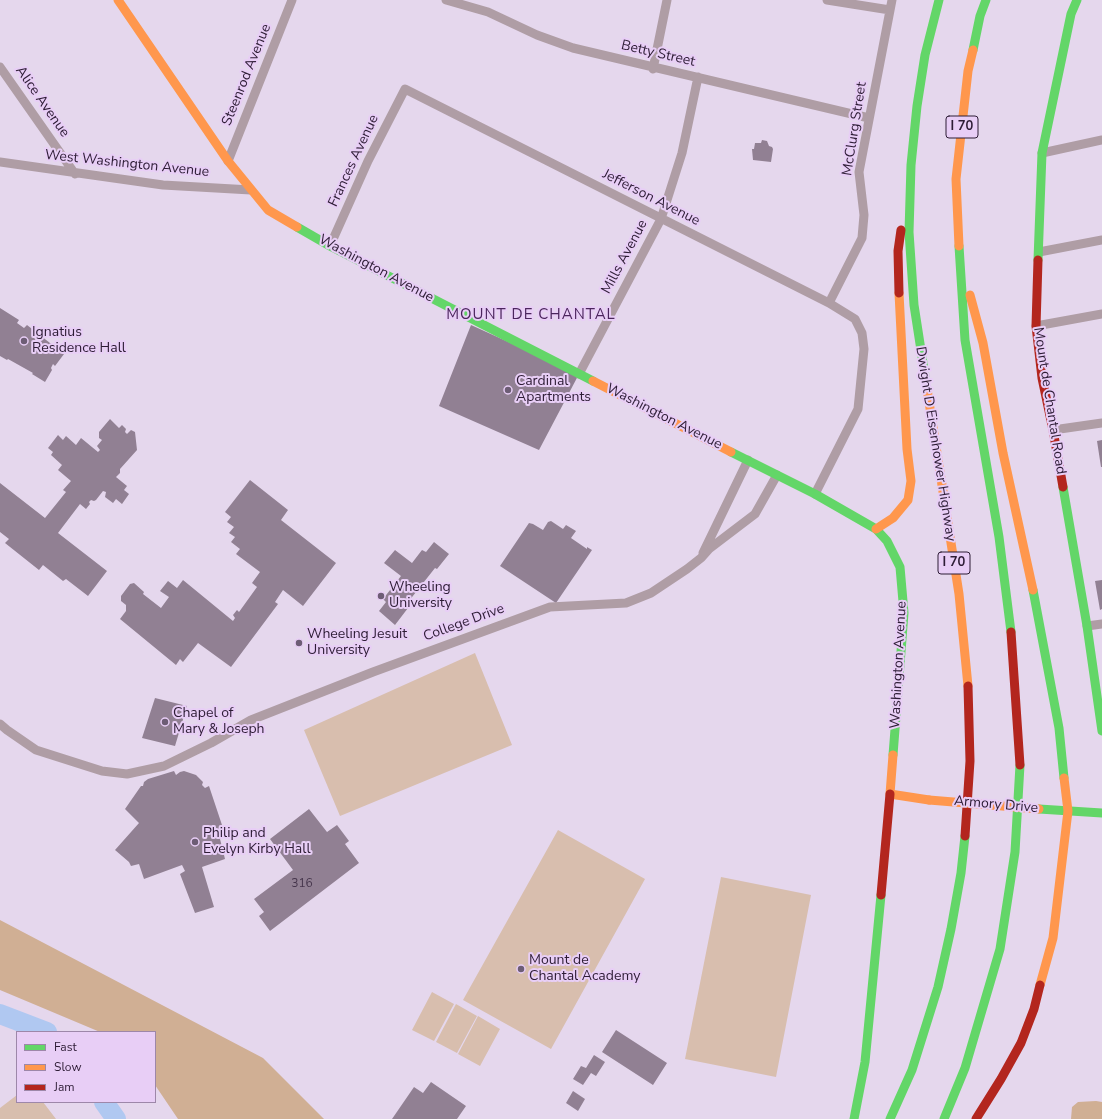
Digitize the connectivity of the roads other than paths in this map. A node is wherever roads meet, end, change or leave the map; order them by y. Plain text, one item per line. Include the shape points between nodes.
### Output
1 (118, 0) edge
2 (292, 0) edge
3 (446, 0) edge
4 (667, 0) edge
5 (827, 0) edge
6 (892, 0) edge
7 (939, 0) edge
8 (986, 0) edge
9 (1077, 0) edge
10 (890, 10) junction
11 (0, 67) edge
12 (653, 68) junction
13 (698, 77) junction
14 (405, 89) joint
15 (869, 118) junction
16 (1102, 140) edge
17 (1042, 153) junction
18 (228, 161) junction
19 (0, 162) edge
20 (911, 165) junction
21 (75, 174) junction
22 (251, 190) junction
23 (661, 219) junction
24 (1102, 240) edge
25 (330, 246) junction
26 (1039, 252) junction
27 (959, 257) junction
28 (829, 303) junction
29 (1102, 314) edge
30 (1036, 326) junction
31 (579, 374) junction
32 (1102, 423) edge
33 (1053, 430) junction
34 (748, 460) junction
35 (777, 475) junction
36 (814, 494) junction
37 (876, 530) junction
38 (701, 558) junction
39 (1102, 624) edge
40 (1087, 626) junction
41 (0, 724) edge
42 (1102, 732) edge
43 (890, 794) junction
44 (1068, 811) junction
45 (1102, 813) edge
46 (854, 1119) edge
47 (890, 1119) edge
48 (944, 1119) edge
49 (976, 1119) edge

1 - 18 main road, Washington Avenue
2 - 18 street, Steenrod Avenue
3 - 12 street, Betty Street via 488,12 537,35 573,48
4 - 12 street
5 - 10 street
6 - 10 street, McClurg Street
7 - 20 main road, Dwight D Eisenhower Highway / I 70 via 925,55
8 - 27 main road, I 70 via 968,71 956,179
9 - 17 main road, Mount de Chantal Road via 1071,14
10 - 15 street, McClurg Street
11 - 21 street, Alice Avenue
12 - 13 street, Betty Street
13 - 15 street, Betty Street
13 - 23 street, Mills Avenue via 682,153
14 - 23 street, Jefferson Avenue
14 - 25 street, Frances Avenue via 368,161
15 - 28 street, McClurg Street via 859,172 864,215 862,238
16 - 17 street
17 - 26 main road, Mount de Chantal Road
18 - 22 main road, Washington Avenue
19 - 21 street, West Washington Avenue
20 - 37 main road via 898,251 907,449 911,481 908,500 893,518
20 - 47 main road, Dwight D Eisenhower Highway / I 70 via 909,232 914,305 959,594 968,674 970,761 961,873 938,987 912,1070
21 - 22 street, West Washington Avenue via 163,185
22 - 25 main road, Washington Avenue via 268,210
23 - 28 street, Jefferson Avenue
23 - 31 street, Mills Avenue
24 - 26 street
25 - 31 main road, Washington Avenue
26 - 30 main road, Mount de Chantal Road
27 - 44 main road via 983,343 1031,584 1059,728
27 - 48 main road, I 70 via 965,340 999,537 1013,647 1020,767 1014,852 1000,949 965,1068
28 - 36 street, Jefferson Avenue via 855,319 862,333 864,349 858,409
29 - 30 street
30 - 33 main road, Mount de Chantal Road via 1042,378
31 - 34 main road, Washington Avenue
32 - 33 street
33 - 40 main road, Mount de Chantal Road
34 - 35 main road, Washington Avenue
34 - 38 street
35 - 36 main road, Washington Avenue
35 - 38 street, College Drive via 755,514
36 - 37 main road, Washington Avenue
37 - 43 main road, Washington Avenue via 887,541 900,567 904,613
38 - 41 street, College Drive via 651,593 626,603 550,607 251,720 211,744 164,766 127,774 102,771 36,750
39 - 40 street
40 - 42 main road, Mount de Chantal Road
43 - 44 main road, Armory Drive, bridge via 929,800
43 - 46 main road, Washington Avenue via 875,965 864,1062
44 - 45 main road, Armory Drive
44 - 49 main road via 1054,938 1034,1009 1018,1049

